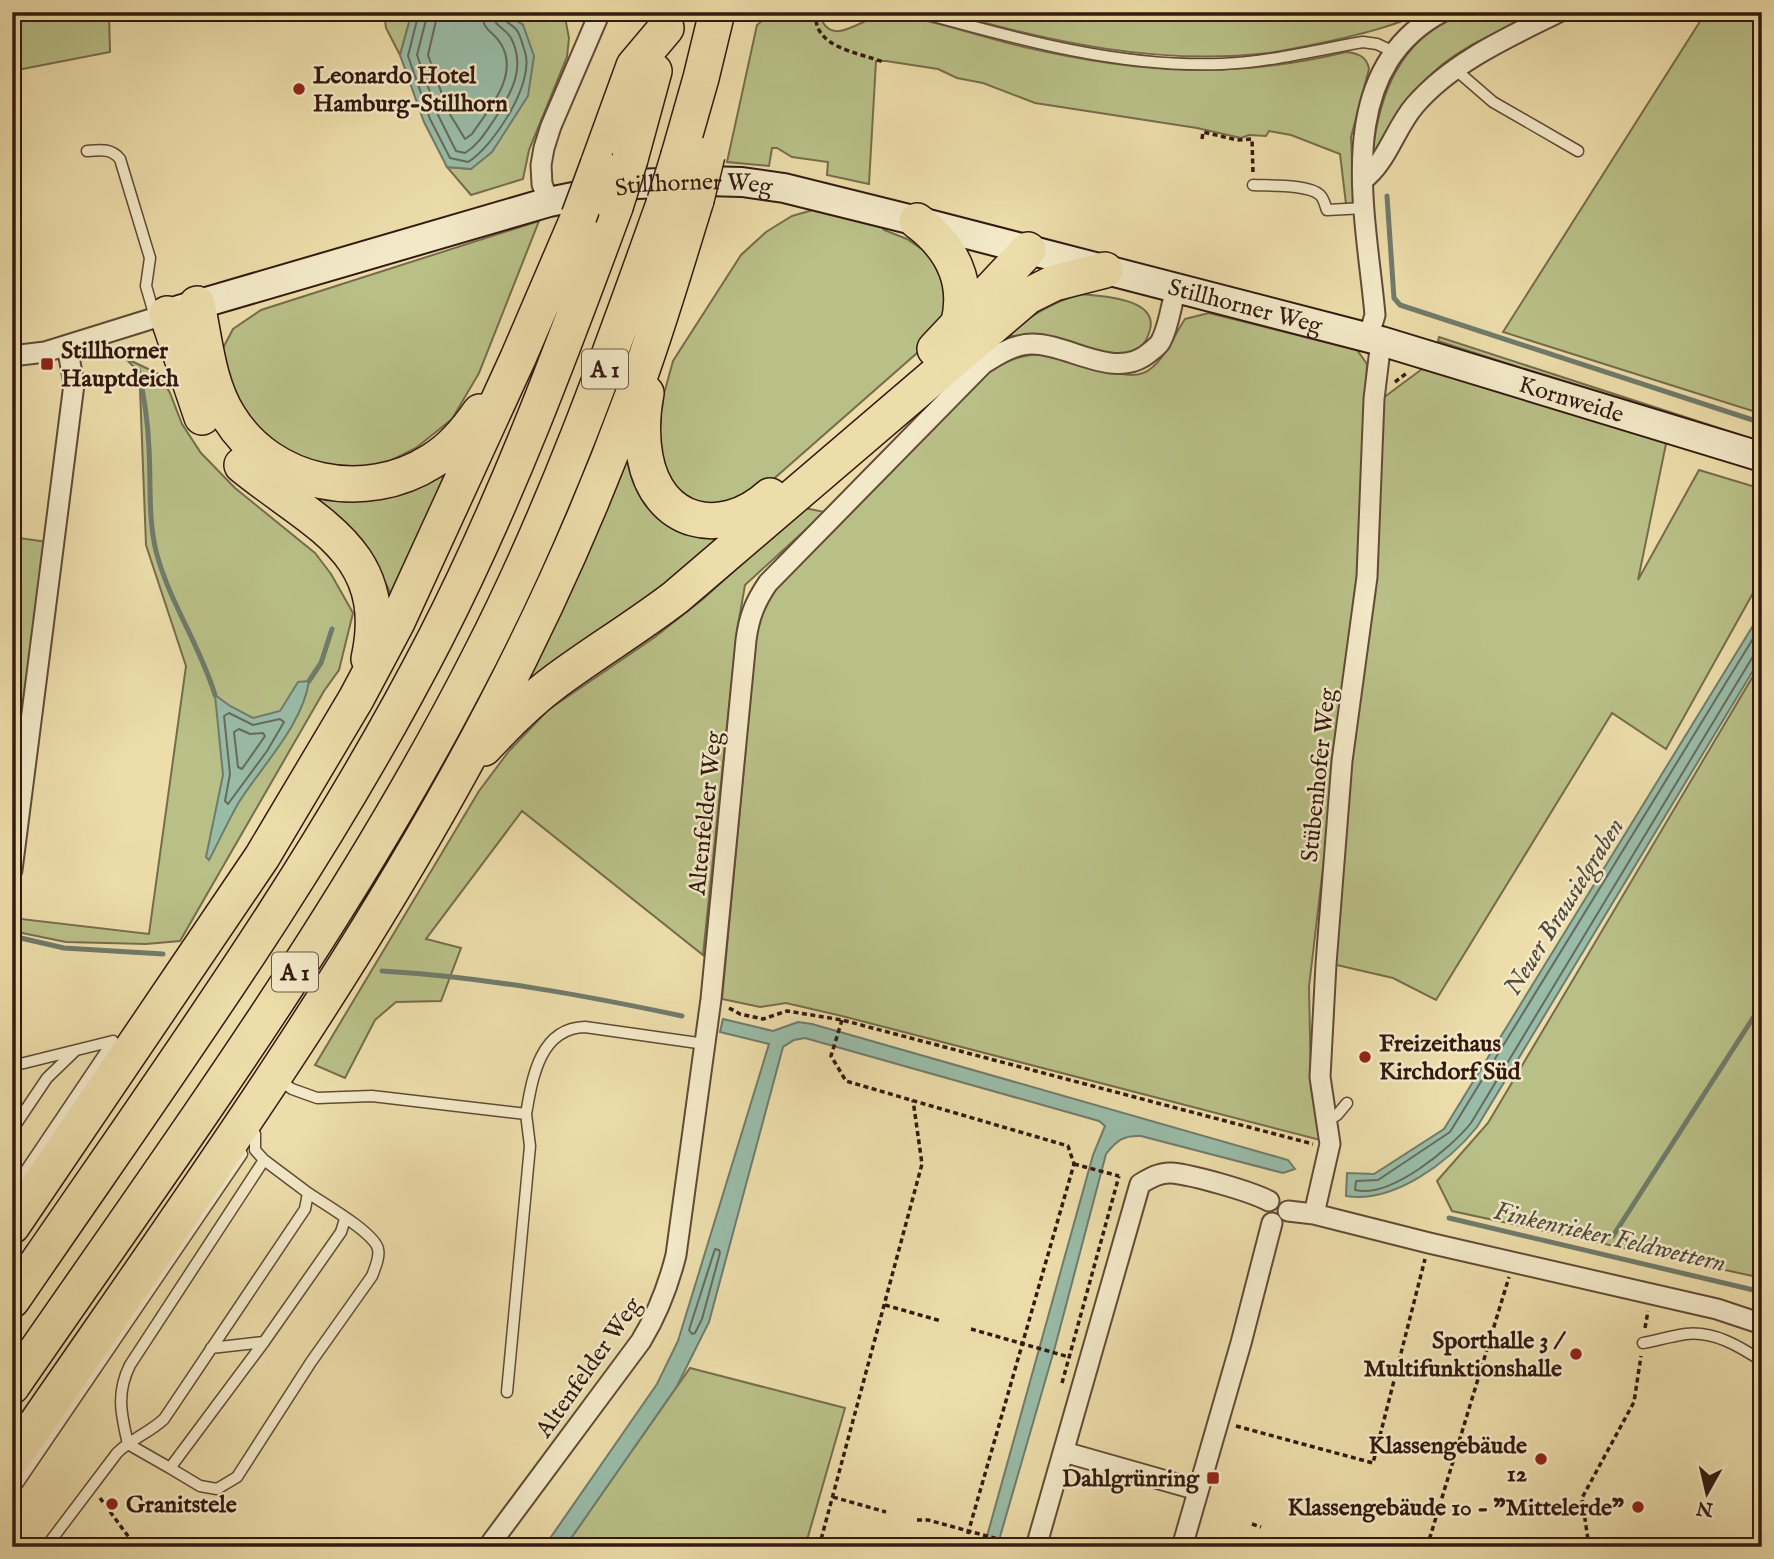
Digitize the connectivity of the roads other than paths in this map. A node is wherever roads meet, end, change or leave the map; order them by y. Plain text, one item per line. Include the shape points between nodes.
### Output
1 (600, 12) edge
2 (717, 12) edge
3 (919, 12) edge
4 (1442, 12) edge
5 (1559, 12) edge
6 (668, 20) edge
7 (1394, 52) junction
8 (1456, 70) junction
9 (87, 151) dead end
10 (1578, 151) dead end
11 (614, 162) junction
12 (1363, 180) junction
13 (1253, 185) road end
14 (680, 201) junction
15 (1365, 208) junction
16 (564, 209) junction
17 (917, 221) junction
18 (1028, 250) junction
19 (1105, 270) junction
20 (1176, 289) junction
21 (1028, 296) junction
22 (173, 312) junction
23 (957, 326) junction
24 (657, 328) junction
25 (1375, 340) junction
26 (68, 346) junction
27 (12, 356) edge
28 (519, 358) junction
29 (1762, 457) edge
30 (356, 699) junction
31 (456, 779) junction
32 (12, 870) edge
33 (159, 1011) junction
34 (113, 1041) junction
35 (705, 1044) junction
36 (75, 1050) junction
37 (12, 1066) edge
38 (269, 1085) junction
39 (1347, 1103) dead end
40 (526, 1114) junction
41 (1327, 1121) junction
42 (12, 1130) edge
43 (260, 1147) junction
44 (12, 1191) edge
45 (309, 1193) junction
46 (1314, 1214) junction
47 (1280, 1217) junction
48 (345, 1219) junction
49 (12, 1226) edge
50 (12, 1300) edge
51 (1762, 1324) edge
52 (264, 1342) junction
53 (1643, 1343) road end
54 (211, 1348) junction
55 (1762, 1361) edge
56 (12, 1386) edge
57 (507, 1392) dead end
58 (128, 1444) junction
59 (1063, 1452) junction
60 (12, 1459) edge
61 (170, 1468) junction
62 (1198, 1490) junction
63 (12, 1493) edge
64 (12, 1529) edge
65 (1026, 1546) edge
66 (17, 1547) edge
67 (46, 1547) edge
68 (488, 1547) edge
69 (1182, 1547) edge

1 - 16 street via 544,148 542,184
2 - 14 highway, A 1, bridge via 701,78 693,155
3 - 7 lane via 1044,44 1178,64 1251,62 1363,42
4 - 7 street, Stübenhofer Weg
5 - 8 street
6 - 11 highway, A 1
7 - 12 street, Stübenhofer Weg via 1368,110
8 - 10 lane via 1493,102
8 - 12 street via 1415,105
9 - 22 lane via 103,150 120,159 150,258 146,286
11 - 16 highway, bridge
11 - 50 highway, A 1, bridge via 615,207 521,455 437,635 296,882
12 - 15 street, Stübenhofer Weg
13 - 15 lane via 1314,192 1322,196 1327,210
14 - 24 highway
14 - 56 highway, A 1 via 537,535 481,655 420,768 276,1002
15 - 25 street, Stübenhofer Weg
16 - 17 main road, Stillhorner Weg via 637,184 706,181 784,188
16 - 22 main road, Stillhorner Weg
16 - 28 highway
17 - 18 main road, Stillhorner Weg
17 - 23 highway via 940,242 956,266 962,290
18 - 19 main road, Stillhorner Weg
18 - 21 highway via 1032,280
18 - 23 highway
19 - 20 main road, Stillhorner Weg
19 - 21 highway
20 - 25 main road, Stillhorner Weg
20 - 35 street, Altenfelder Weg via 1161,342 1132,363 1116,365 1030,344 1012,348 983,365 757,599 746,640
21 - 31 highway via 676,597 531,702
22 - 26 street, Stillhorner Weg
22 - 28 highway via 241,434 268,459 290,471 337,484 388,480 432,461 472,423
22 - 30 highway via 194,397 213,435 244,467 331,531 362,571 371,594 373,637
23 - 24 highway via 762,504 744,515 703,522 669,503 654,484 645,459 643,411
24 - 31 highway via 589,508
25 - 29 main road, Kornweide
25 - 41 street, Stübenhofer Weg via 1367,578 1333,859 1321,1068
26 - 27 street, Stillhorner Weg
26 - 32 street via 74,384
28 - 30 highway via 397,622
30 - 33 highway via 262,857
31 - 38 highway via 371,925
33 - 34 highway
33 - 49 highway
34 - 36 lane
34 - 44 lane
35 - 40 lane via 585,1027 570,1030 550,1044 536,1065
35 - 68 street, Altenfelder Weg via 676,1255 657,1316
36 - 37 lane
36 - 42 lane via 47,1078
38 - 40 lane via 317,1098 372,1096
38 - 43 highway
38 - 60 highway
39 - 41 lane
40 - 57 lane via 530,1146
41 - 46 street, Stübenhofer Weg via 1329,1148
43 - 45 lane
43 - 58 lane via 121,1381
43 - 63 lane via 223,1186
45 - 48 lane
45 - 54 lane via 305,1209
46 - 47 street
46 - 51 street
47 - 59 street via 1264,1213 1269,1202 1253,1194 1170,1173 1140,1184
47 - 62 street
48 - 52 lane via 341,1232
48 - 61 lane via 371,1237 378,1248 372,1276 237,1477 216,1489 201,1486
52 - 54 lane
52 - 61 lane
53 - 55 lane via 1707,1334
54 - 58 lane via 164,1419
58 - 61 lane
58 - 67 lane
59 - 62 street
59 - 65 street
62 - 69 street
64 - 66 lane

